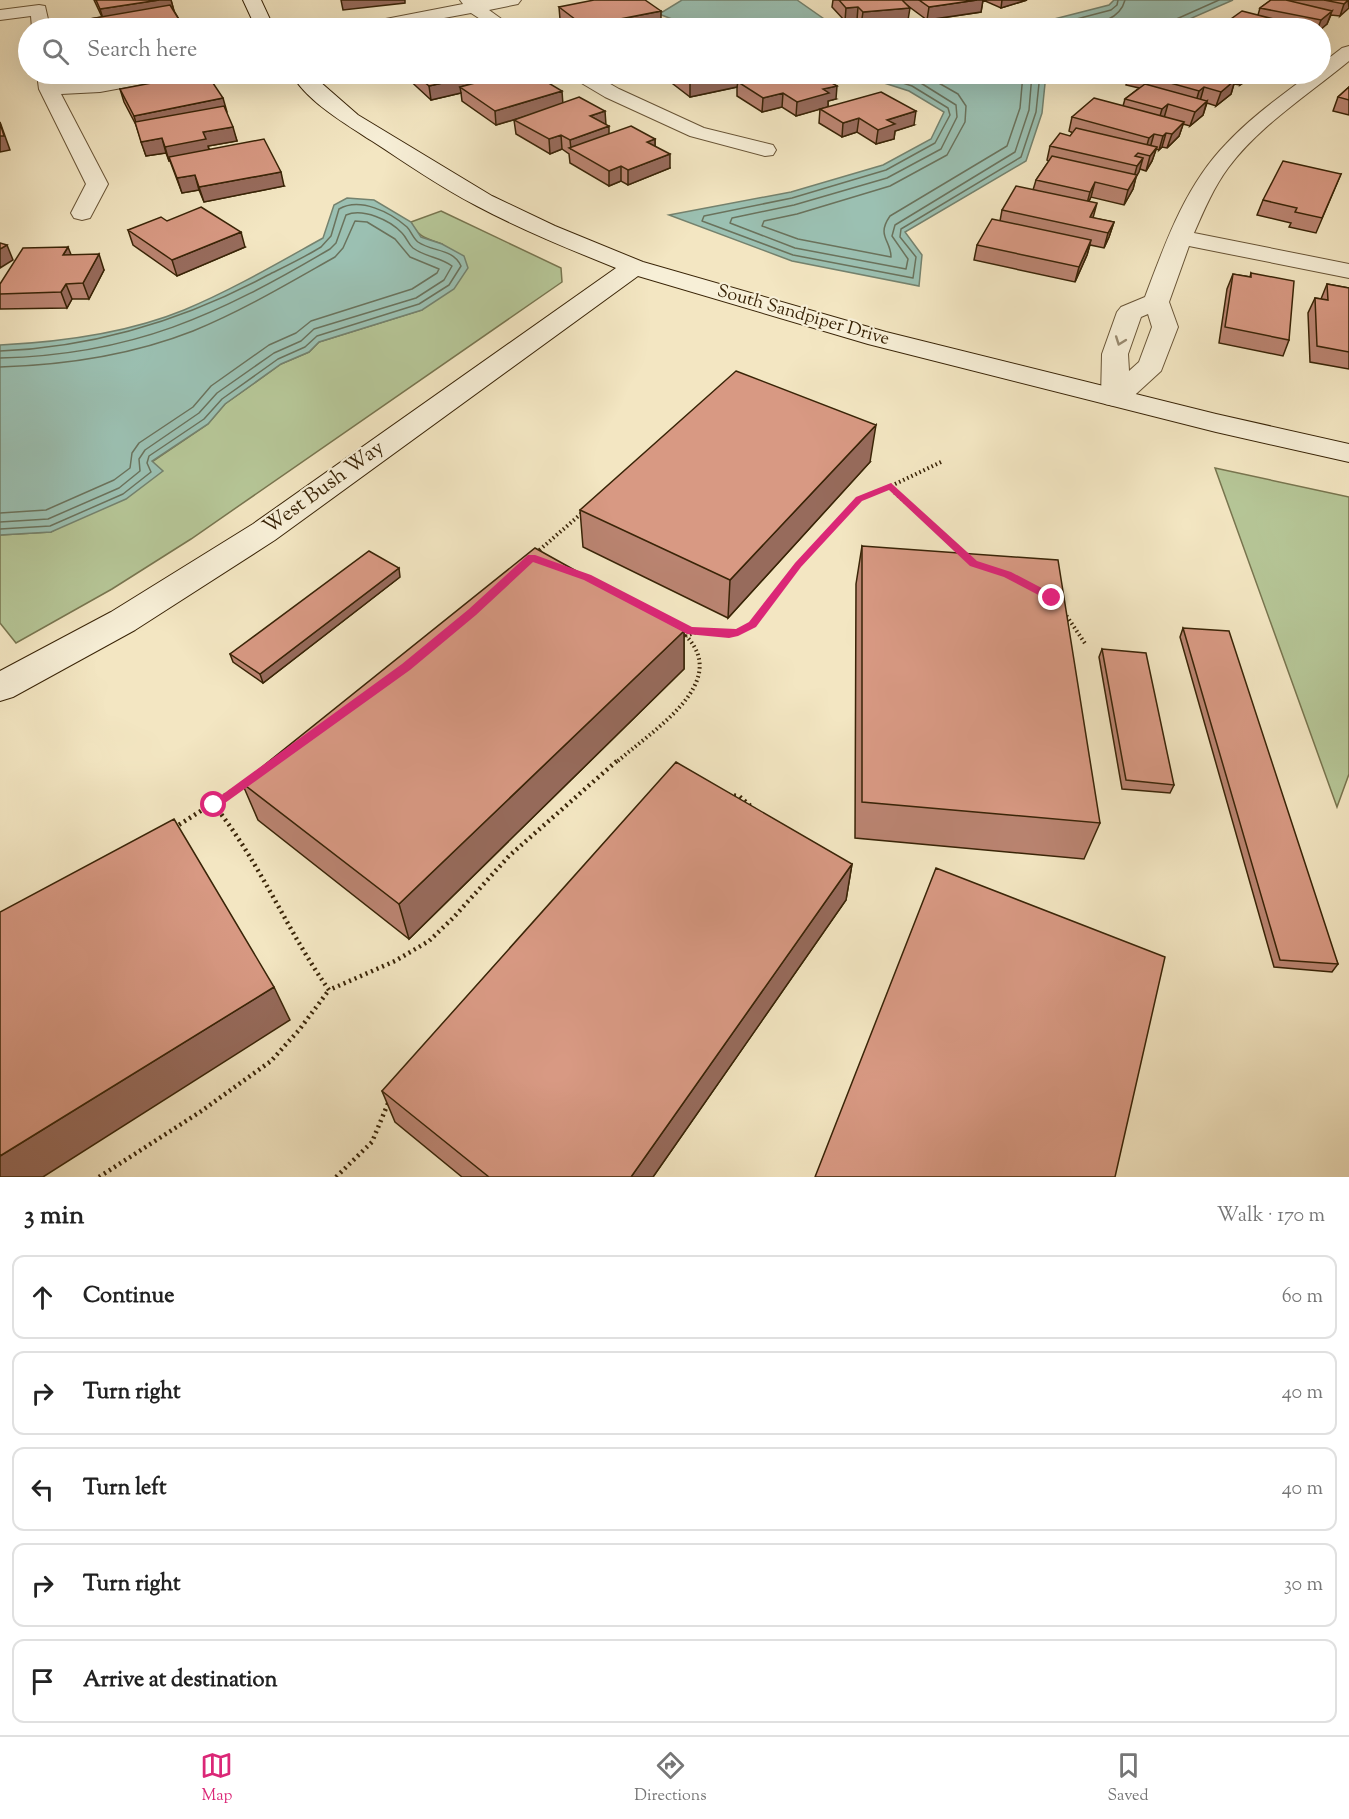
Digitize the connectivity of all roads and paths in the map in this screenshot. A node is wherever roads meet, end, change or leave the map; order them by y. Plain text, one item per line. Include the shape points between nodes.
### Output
1 (252, 0) edge
2 (512, 0) edge
3 (471, 3) edge
4 (0, 15) edge
5 (40, 18) edge
6 (261, 18) edge
7 (407, 18) edge
8 (491, 18) edge
9 (1346, 59) edge
10 (1331, 70) edge
11 (49, 84) edge
12 (79, 84) edge
13 (111, 84) edge
14 (310, 84) edge
15 (597, 84) edge
16 (1313, 84) edge
17 (765, 150) dead end
18 (82, 213) dead end
19 (1180, 237) junction
20 (634, 267) junction
21 (1349, 271) edge
22 (1156, 302) junction
23 (1115, 398) junction
24 (1349, 453) edge
25 (941, 462) dead end
26 (891, 486) junction
27 (585, 511) edge
28 (532, 558) edge
29 (974, 563) edge
30 (587, 577) edge
31 (1059, 604) edge
32 (691, 631) junction
33 (1086, 645) dead end
34 (0, 687) edge
35 (250, 779) edge
36 (718, 795) edge
37 (214, 805) junction
38 (755, 816) edge
39 (173, 829) edge
40 (329, 990) junction
41 (393, 1092) edge
42 (99, 1177) edge
43 (336, 1177) edge

1 - 6 street
2 - 3 street
3 - 7 street
3 - 8 street
4 - 5 street via 39,10
9 - 10 street
11 - 18 street via 97,184
12 - 13 street
14 - 20 street, South Sandpiper Drive via 351,118 474,195
15 - 17 street via 697,132
16 - 19 street via 1248,134 1221,163
19 - 21 street
19 - 22 street
20 - 23 street, South Sandpiper Drive via 878,338
20 - 34 street, West Bush Way via 264,532 123,621
22 - 23 street via 1165,327 1151,365
22 -> 23 street via 1130,312 1115,354
23 - 24 street, South Sandpiper Drive
25 - 26 path
26 - 29 path
26 - 32 path via 859,499 798,565 753,625 729,634
27 - 28 path
30 - 32 path
31 - 33 path
32 - 40 path via 686,636 702,658 701,670 685,699 507,858 433,937 416,950
35 - 37 path
36 - 38 path via 739,796 753,807
37 - 39 path
37 - 40 path via 238,835
40 - 42 path via 271,1061
41 - 43 path via 372,1142

